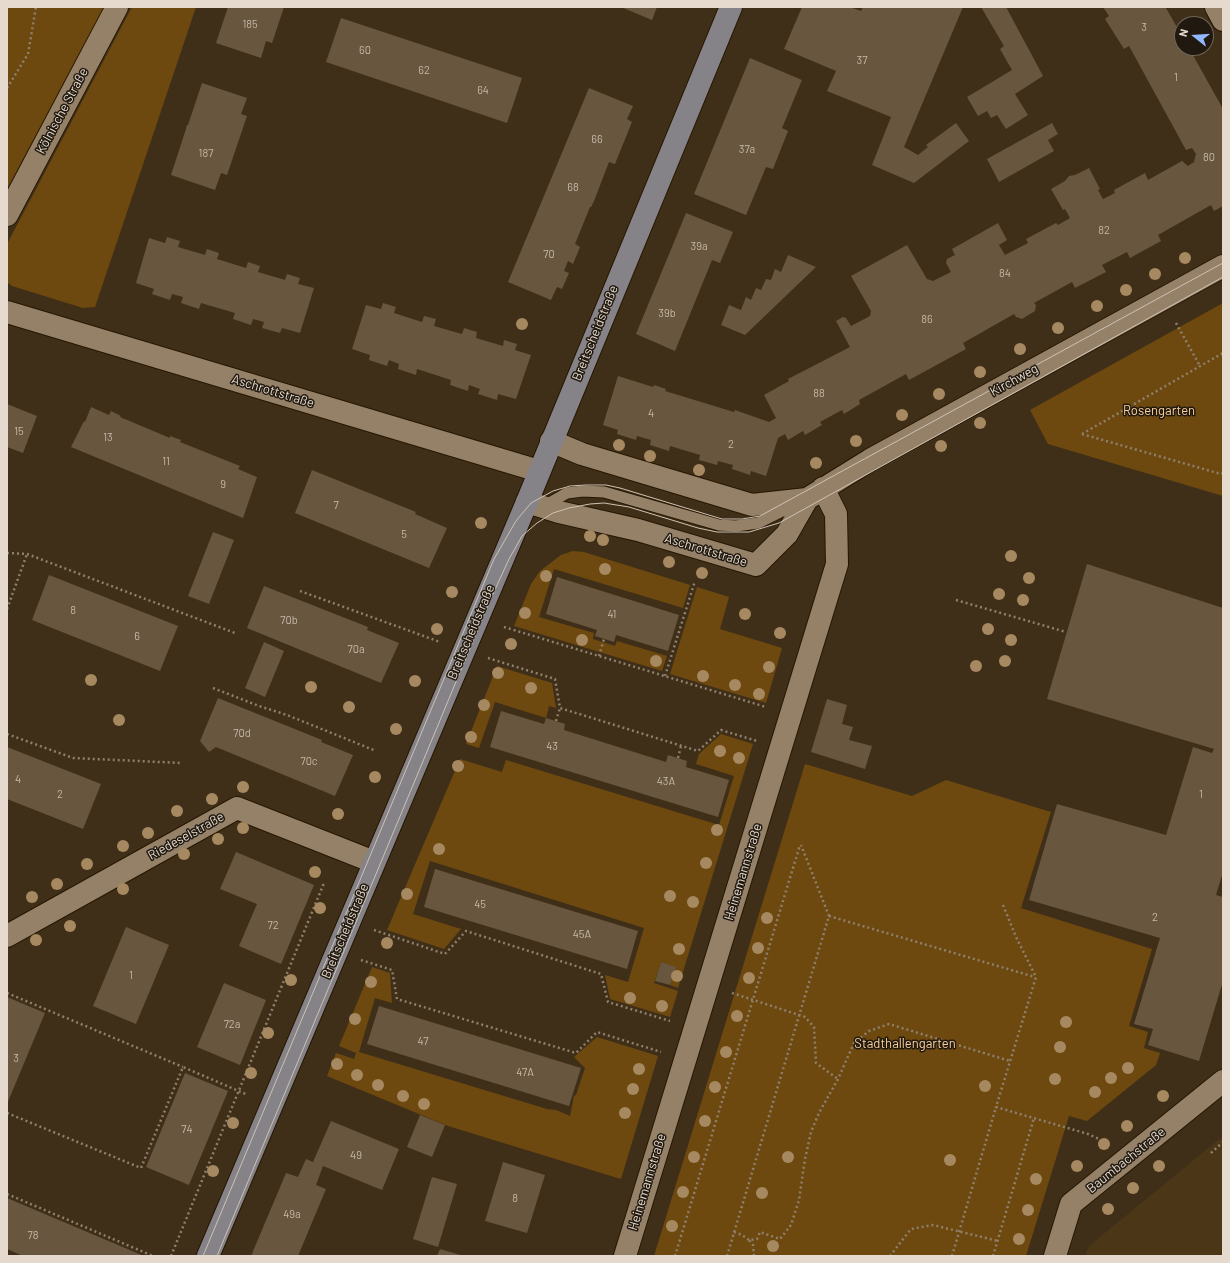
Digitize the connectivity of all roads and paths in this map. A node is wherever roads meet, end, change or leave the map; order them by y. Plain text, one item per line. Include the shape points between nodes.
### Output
1 (36, 7) edge
2 (117, 7) edge
3 (731, 7) edge
4 (1216, 7) edge
5 (1223, 20) edge
6 (7, 88) edge
7 (7, 215) edge
8 (1223, 266) edge
9 (7, 312) edge
10 (1176, 323) dead end
11 (1223, 353) edge
12 (1200, 366) junction
13 (551, 442) junction
14 (539, 471) junction
15 (1223, 473) edge
16 (815, 494) junction
17 (535, 504) junction
18 (7, 553) edge
19 (27, 554) junction
20 (695, 581) dead end
21 (300, 591) dead end
22 (956, 600) dead end
23 (7, 609) edge
24 (504, 627) dead end
25 (1066, 632) dead end
26 (235, 633) dead end
27 (424, 637) dead end
28 (604, 639) dead end
29 (599, 656) junction
30 (491, 659) dead end
31 (665, 676) junction
32 (212, 688) dead end
33 (560, 708) junction
34 (769, 708) dead end
35 (556, 721) dead end
36 (7, 734) edge
37 (759, 742) dead end
38 (682, 746) junction
39 (376, 751) dead end
40 (678, 758) dead end
41 (182, 763) dead end
42 (374, 862) junction
43 (324, 882) dead end
44 (1002, 905) dead end
45 (829, 916) junction
46 (348, 922) junction
47 (7, 936) edge
48 (336, 952) junction
49 (1036, 977) junction
50 (7, 992) edge
51 (728, 992) dead end
52 (752, 1000) junction
53 (800, 1014) junction
54 (674, 1022) dead end
55 (665, 1053) dead end
56 (1010, 1061) junction
57 (183, 1067) junction
58 (838, 1079) junction
59 (1223, 1082) edge
60 (238, 1091) junction
61 (272, 1105) junction
62 (996, 1107) junction
63 (7, 1113) edge
64 (1034, 1118) junction
65 (1099, 1139) dead end
66 (1223, 1142) edge
67 (1211, 1153) dead end
68 (7, 1194) edge
69 (959, 1231) junction
70 (734, 1232) junction
71 (749, 1240) junction
72 (998, 1241) junction
73 (154, 1256) edge
74 (171, 1256) edge
75 (208, 1256) edge
76 (625, 1256) edge
77 (675, 1256) edge
78 (727, 1256) edge
79 (754, 1256) edge
80 (890, 1256) edge
81 (952, 1256) edge
82 (993, 1256) edge
83 (1055, 1256) edge

1 - 6 path via 28,54
2 - 7 street, Kölnische Straße
3 - 13 main road, Breitscheidstraße
4 - 5 street
8 - 16 street, Kirchweg via 870,460
9 - 14 street, Aschrottstraße
10 - 12 path
11 - 12 path
12 - 15 path via 1082,434
13 - 14 main road, Breitscheidstraße
13 - 16 street via 582,454 752,505
14 - 17 main road, Breitscheidstraße
16 - 17 lane via 758,523 736,526 719,525 604,492 567,493
16 - 17 street, Aschrottstraße via 787,534 756,565 638,530
16 - 76 street, Heinemannstraße via 836,514 837,564
17 - 42 main road, Breitscheidstraße
18 - 19 path
19 - 23 path
19 - 26 path
20 - 31 path
21 - 27 path
22 - 25 path
24 - 29 path
28 - 29 path
29 - 31 path
30 - 33 path via 555,679
31 - 34 path
32 - 39 path via 287,714
33 - 35 path
33 - 38 path
36 - 41 path via 73,758
37 - 38 path via 720,730 698,751
38 - 40 path
42 - 46 main road, Breitscheidstraße
42 - 47 street, Riedeselstraße via 237,808
43 - 60 path
44 - 49 path
45 - 49 path
45 - 52 path via 801,845
45 - 53 path
46 - 48 main road, Breitscheidstraße
46 - 54 path via 445,954 466,931 602,974 608,1002
48 - 55 path via 392,970 397,999 576,1052 597,1032
48 - 61 main road, Breitscheidstraße
49 - 56 path
50 - 57 path
51 - 52 path
52 - 53 path
52 - 77 path
53 - 58 path via 814,1027 816,1062
53 - 70 path
56 - 58 path via 889,1024 869,1031 854,1043
56 - 62 path
57 - 60 path
57 - 63 path via 141,1168
58 - 71 path via 811,1132 804,1159 800,1200 791,1225 780,1239 760,1232 758,1239
59 - 83 street, Baumbachstraße via 1071,1204
60 - 61 path
60 - 74 path
61 - 75 main road, Breitscheidstraße
62 - 64 path
62 - 69 path
64 - 65 path
64 - 72 path
66 - 67 path
68 - 73 path
69 - 72 path
69 - 80 path via 933,1225 911,1229
69 - 81 path
70 - 71 path
70 - 78 path
71 - 79 path via 753,1245
72 - 82 path

